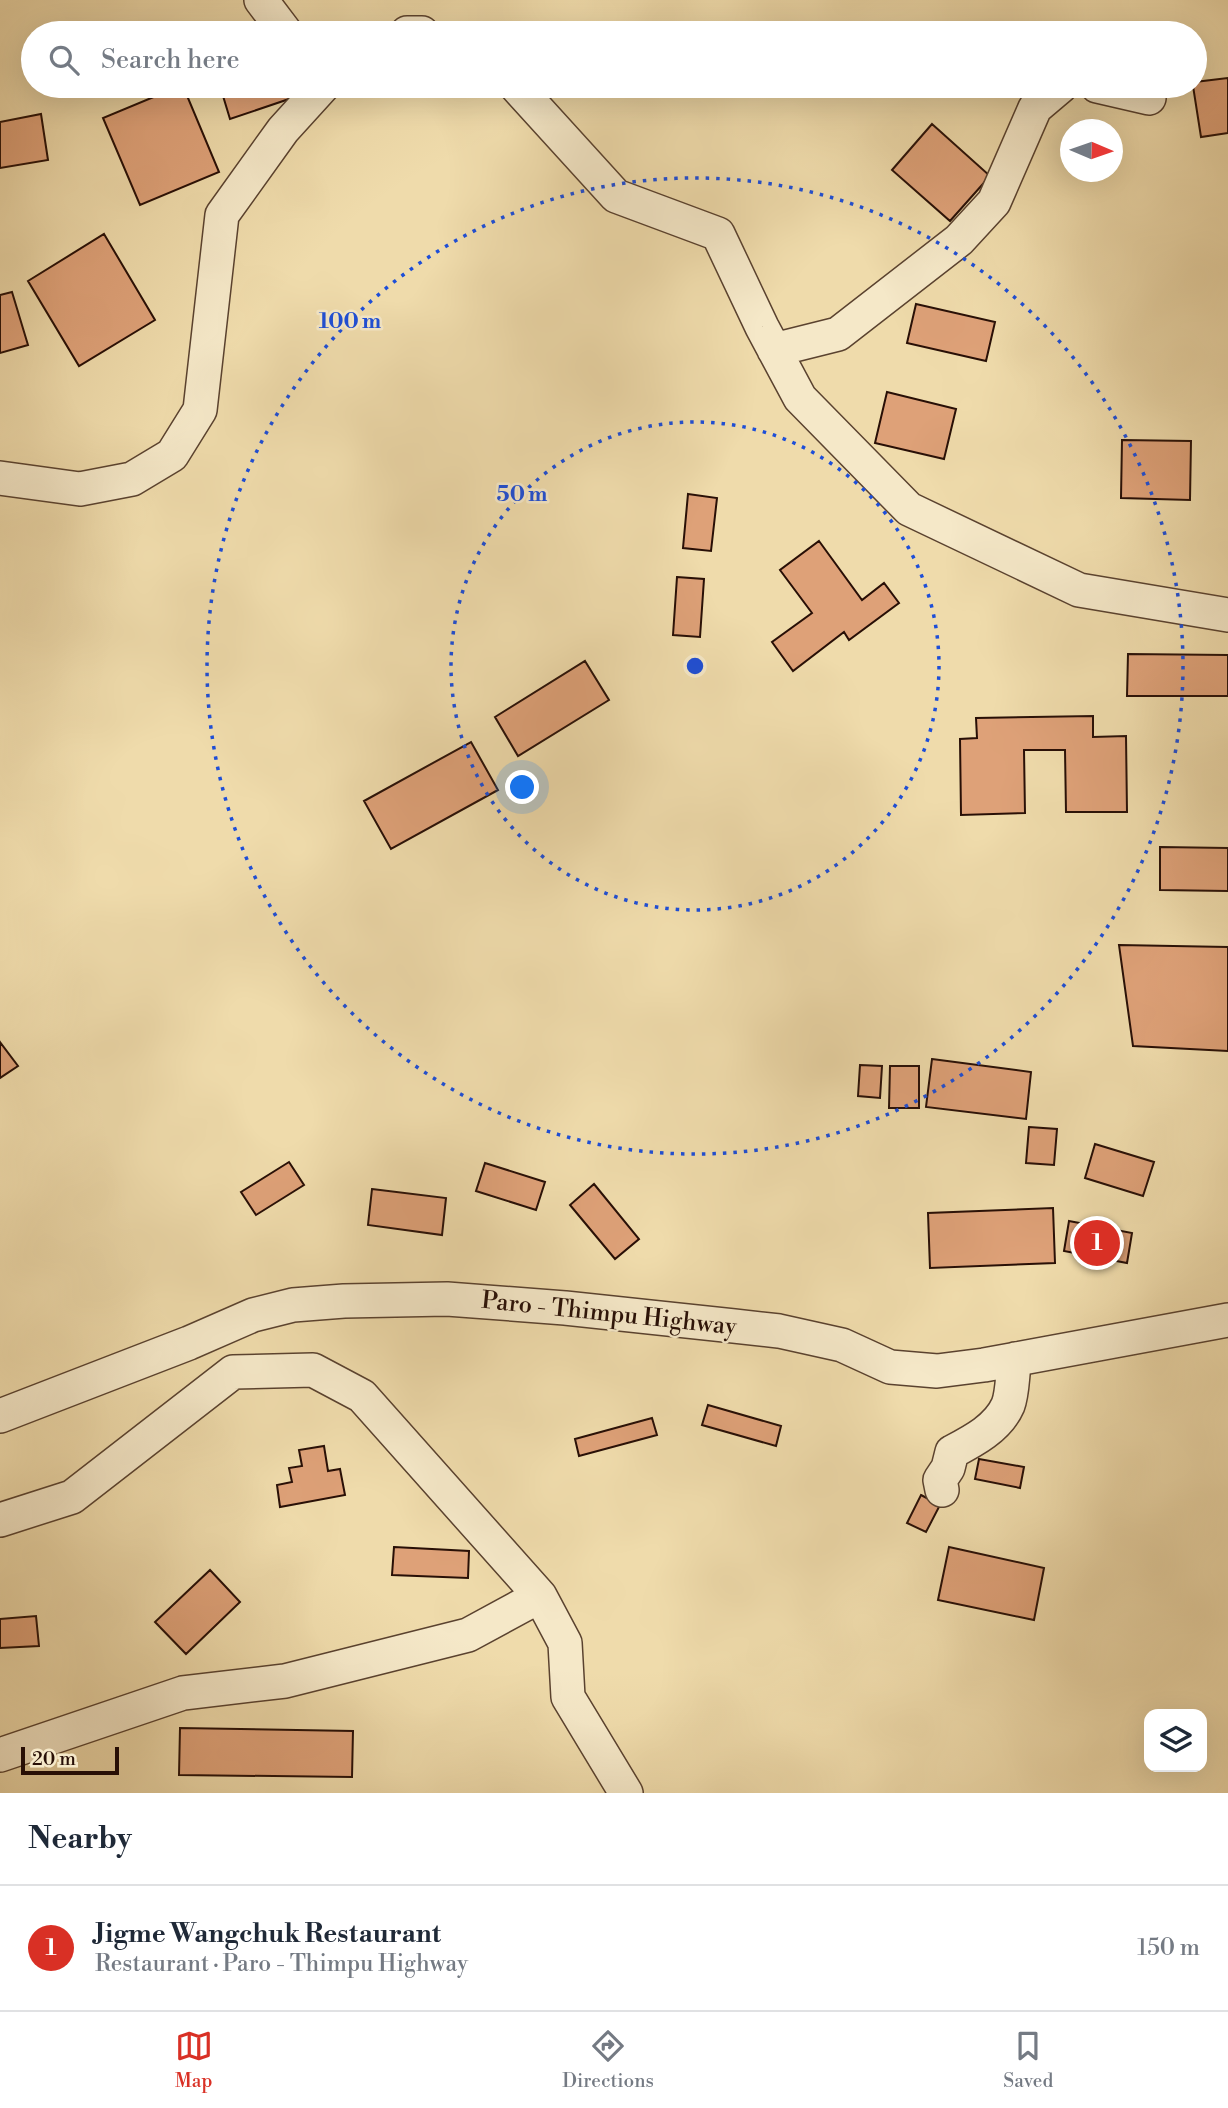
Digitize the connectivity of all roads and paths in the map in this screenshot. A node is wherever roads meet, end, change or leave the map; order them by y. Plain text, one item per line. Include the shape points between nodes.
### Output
1 (261, 0) edge
2 (277, 21) edge
3 (312, 98) edge
4 (527, 98) edge
5 (1047, 98) edge
6 (774, 350) junction
7 (0, 478) edge
8 (1228, 615) edge
9 (1228, 1320) edge
10 (1015, 1359) junction
11 (0, 1416) edge
12 (942, 1490) dead end
13 (0, 1520) edge
14 (540, 1596) junction
15 (0, 1755) edge
16 (626, 1793) edge

1 - 2 street
3 - 7 street via 283,130 222,215 200,410 172,455 132,479 80,489
4 - 6 street via 616,196 718,234
5 - 6 street via 1035,108 994,202 959,240 838,334
6 - 8 street via 800,398 909,509 1079,590
9 - 10 street, Paro - Thimpu Highway
10 - 11 street, Paro - Thimpu Highway via 937,1371 890,1367 842,1345 779,1331 447,1299 344,1301 293,1305 253,1315
10 - 12 street via 1008,1404 997,1422 952,1452 940,1480
13 - 14 street via 72,1497 233,1372 313,1370 362,1396
14 - 15 street via 468,1635 285,1681 183,1693
14 - 16 street via 565,1643 568,1697

